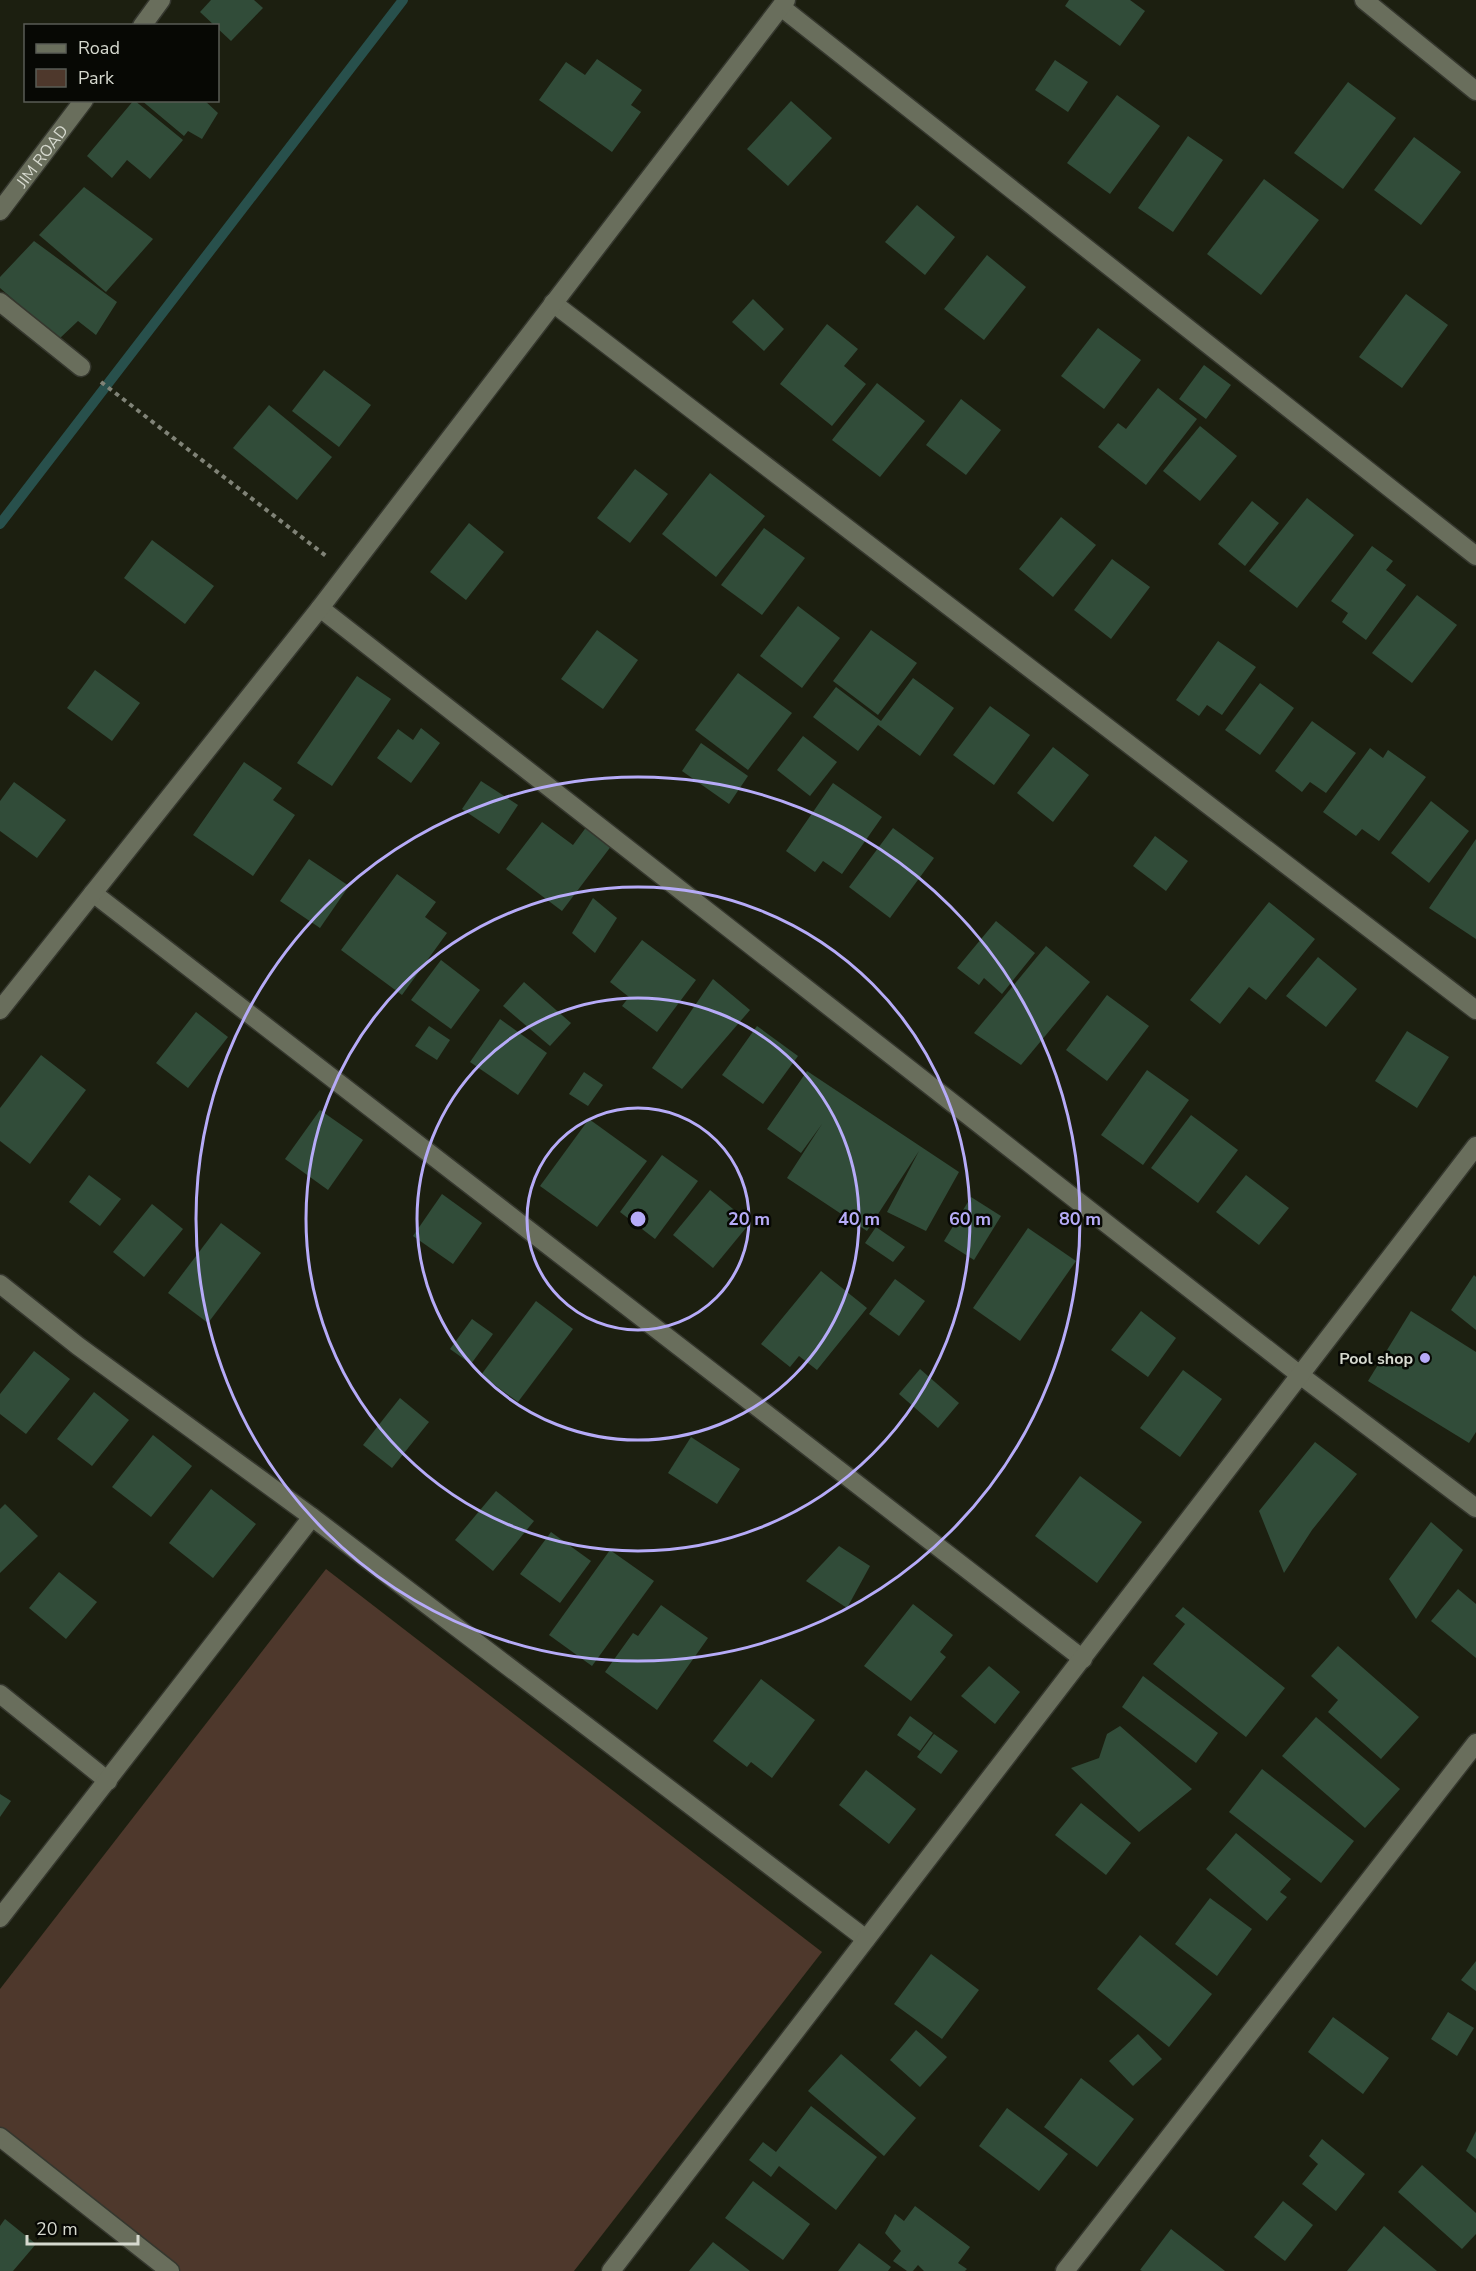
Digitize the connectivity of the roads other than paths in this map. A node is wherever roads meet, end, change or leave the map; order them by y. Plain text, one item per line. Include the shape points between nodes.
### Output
1 (161, 0) edge
2 (1364, 0) edge
3 (784, 4) edge
4 (143, 24) edge
5 (1476, 91) edge
6 (82, 102) edge
7 (0, 211) edge
8 (0, 302) edge
9 (553, 303) junction
10 (81, 367) road end
11 (1475, 553) edge
12 (320, 609) junction
13 (93, 893) junction
14 (0, 1010) edge
15 (1476, 1010) edge
16 (1476, 1146) edge
17 (0, 1284) edge
18 (1300, 1375) junction
19 (1476, 1508) edge
20 (312, 1517) junction
21 (1083, 1659) junction
22 (0, 1694) edge
23 (1476, 1743) edge
24 (108, 1781) junction
25 (0, 1918) edge
26 (866, 1939) junction
27 (0, 2137) edge
28 (170, 2271) edge
29 (611, 2271) edge
30 (1065, 2271) edge

1 - 4 street
2 - 5 street
3 - 9 street
3 - 11 street
6 - 7 street, JIM ROAD
8 - 10 street
9 - 12 street
9 - 15 street
12 - 13 street
12 - 18 street
13 - 14 street
13 - 21 street
16 - 18 street
17 - 20 street via 78,1346
18 - 19 street
18 - 21 street
20 - 24 street
20 - 26 street
21 - 26 street
22 - 24 street
23 - 30 street
24 - 25 street
26 - 29 street
27 - 28 street

